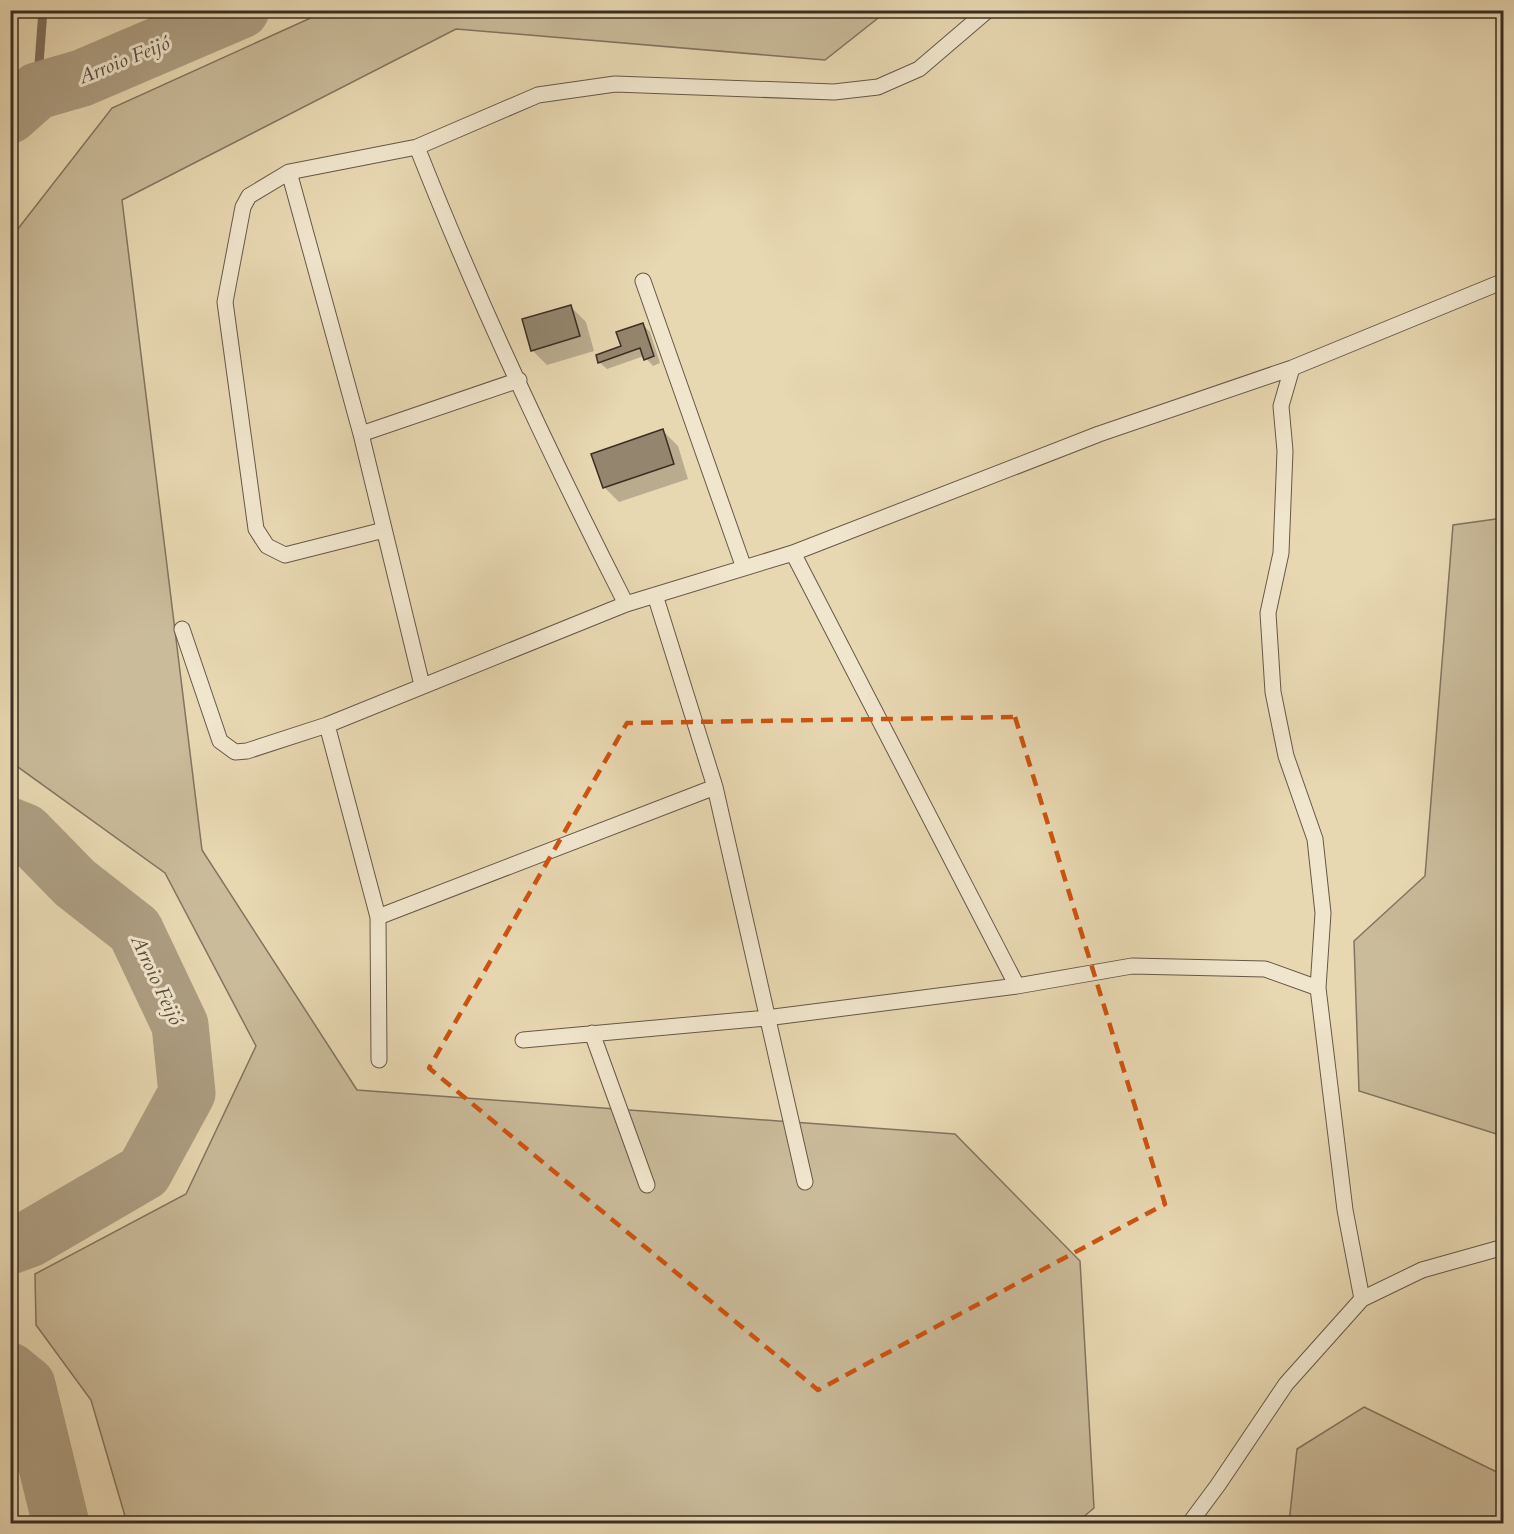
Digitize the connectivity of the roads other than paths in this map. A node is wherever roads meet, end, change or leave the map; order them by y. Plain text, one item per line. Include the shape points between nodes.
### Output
1 (988, 10) edge
2 (417, 147) junction
3 (289, 172) junction
4 (642, 281) dead end
5 (1503, 281) edge
6 (1292, 368) junction
7 (519, 380) junction
8 (361, 434) junction
9 (384, 530) junction
10 (793, 553) junction
11 (744, 568) junction
12 (655, 595) junction
13 (626, 604) junction
14 (182, 628) dead end
15 (422, 685) junction
16 (327, 725) junction
17 (715, 787) junction
18 (378, 917) junction
19 (1017, 986) junction
20 (1318, 988) junction
21 (766, 1018) junction
22 (592, 1033) junction
23 (523, 1040) dead end
24 (379, 1060) dead end
25 (805, 1182) dead end
26 (647, 1185) dead end
27 (1503, 1247) edge
28 (1362, 1299) junction
29 (1189, 1524) edge

1 - 2 lane via 919,69 878,87 834,92 615,84 538,95
2 - 3 lane
2 - 7 lane via 465,268
3 - 8 lane
3 - 9 lane via 249,196 243,207 225,302 256,529 267,546 285,555
4 - 11 lane
5 - 6 lane
6 - 10 lane via 1099,434
6 - 20 lane via 1281,406 1285,451 1281,553 1268,613 1273,692 1286,756 1315,838 1323,913
7 - 8 lane
7 - 13 lane
8 - 9 lane
9 - 15 lane
10 - 11 lane
10 - 19 lane
11 - 12 lane
12 - 13 lane
12 - 17 lane
13 - 15 lane
14 - 16 lane via 220,741 227,748 247,751
15 - 16 lane
16 - 18 lane
17 - 18 lane
17 - 21 lane
18 - 24 lane
19 - 20 lane via 1132,966 1265,969
19 - 21 lane
20 - 28 lane via 1345,1210
21 - 22 lane
21 - 25 lane
22 - 23 lane
22 - 26 lane
27 - 28 lane via 1422,1270
28 - 29 lane via 1286,1384

